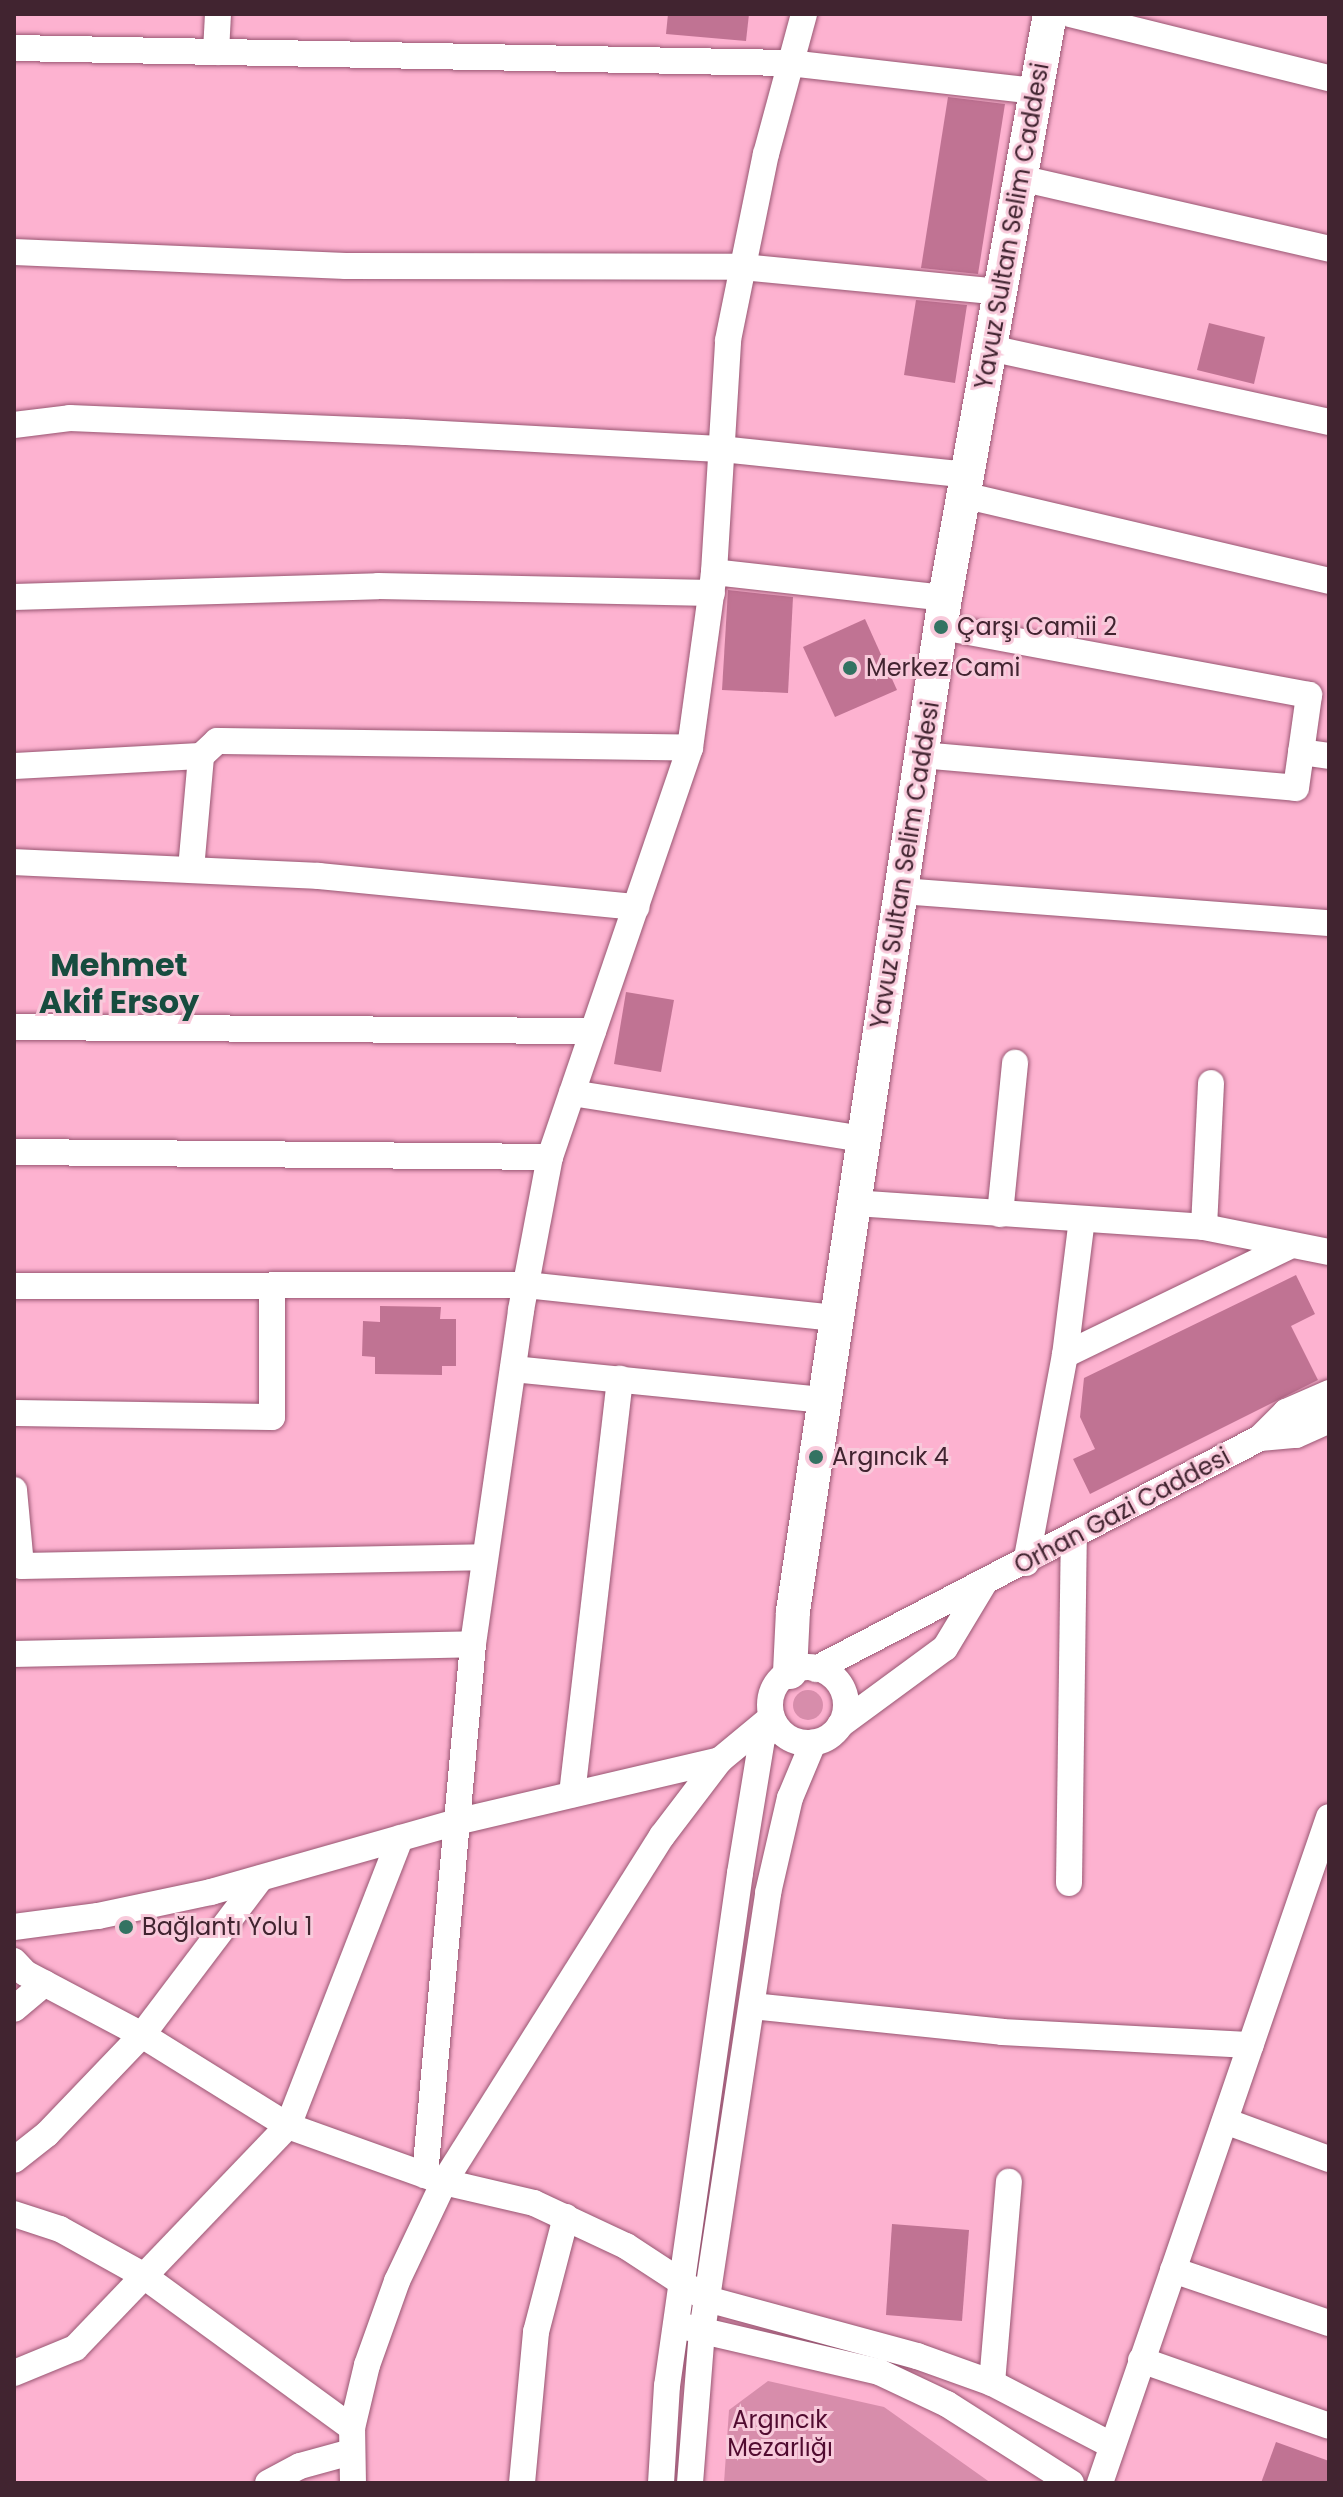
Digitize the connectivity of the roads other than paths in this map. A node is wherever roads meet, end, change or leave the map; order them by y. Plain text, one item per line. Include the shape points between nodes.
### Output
1 (218, 14) edge
2 (804, 14) edge
3 (1050, 14) edge
4 (1070, 14) edge
5 (14, 48) edge
6 (216, 52) junction
7 (789, 63) junction
8 (1329, 78) edge
9 (1036, 91) junction
10 (1020, 178) junction
11 (1329, 249) edge
12 (14, 252) edge
13 (742, 267) junction
14 (1000, 292) junction
15 (990, 348) junction
16 (1329, 422) edge
17 (14, 425) edge
18 (721, 449) junction
19 (965, 485) junction
20 (1329, 581) edge
21 (713, 582) junction
22 (14, 597) edge
23 (943, 612) junction
24 (690, 748) junction
25 (1301, 752) junction
26 (921, 755) junction
27 (201, 756) junction
28 (1329, 756) edge
29 (14, 766) edge
30 (14, 862) edge
31 (191, 869) junction
32 (901, 891) junction
33 (636, 907) junction
34 (1329, 923) edge
35 (14, 1027) edge
36 (593, 1031) junction
37 (1015, 1063) dead end
38 (1211, 1083) dead end
39 (572, 1093) junction
40 (863, 1139) junction
41 (14, 1152) edge
42 (550, 1157) junction
43 (854, 1203) junction
44 (1000, 1214) junction
45 (1082, 1219) junction
46 (1204, 1227) junction
47 (1287, 1247) junction
48 (1329, 1252) edge
49 (526, 1285) junction
50 (14, 1286) edge
51 (272, 1286) junction
52 (837, 1318) junction
53 (1065, 1355) junction
54 (513, 1369) junction
55 (620, 1379) junction
56 (1329, 1393) edge
57 (824, 1400) junction
58 (14, 1413) edge
59 (1329, 1420) edge
60 (1260, 1438) junction
61 (14, 1490) edge
62 (1074, 1538) junction
63 (483, 1557) junction
64 (1026, 1563) junction
65 (18, 1567) edge
66 (984, 1584) junction
67 (473, 1644) junction
68 (14, 1654) edge
69 (803, 1670) junction
70 (773, 1720) junction
71 (840, 1725) junction
72 (813, 1743) junction
73 (720, 1760) junction
74 (572, 1794) junction
75 (1329, 1817) edge
76 (460, 1821) junction
77 (400, 1838) junction
78 (260, 1879) junction
79 (1069, 1883) dead end
80 (14, 1927) edge
81 (14, 1961) edge
82 (45, 1983) junction
83 (752, 2006) junction
84 (14, 2009) edge
85 (142, 2035) junction
86 (1251, 2045) junction
87 (1225, 2121) junction
88 (288, 2126) junction
89 (1329, 2159) edge
90 (14, 2160) edge
91 (435, 2179) junction
92 (1009, 2182) dead end
93 (14, 2214) edge
94 (566, 2217) junction
95 (1173, 2270) junction
96 (141, 2274) junction
97 (682, 2283) junction
98 (707, 2299) junction
99 (1329, 2323) edge
100 (676, 2324) junction
101 (702, 2331) junction
102 (1141, 2360) junction
103 (14, 2373) edge
104 (992, 2383) junction
105 (1329, 2426) edge
106 (351, 2440) junction
107 (1111, 2445) junction
108 (268, 2483) edge
109 (353, 2483) edge
110 (522, 2483) edge
111 (661, 2483) edge
112 (690, 2483) edge
113 (1071, 2483) edge
114 (1100, 2483) edge

1 - 6 street
2 - 7 street
3 - 9 main road, Yavuz Sultan Selim Caddesi
4 - 8 street
5 - 6 street
6 - 7 street
7 - 9 street
7 - 13 street
9 - 10 main road, Yavuz Sultan Selim Caddesi
10 - 11 street
10 - 14 main road, Yavuz Sultan Selim Caddesi
12 - 13 street via 346,266
13 - 14 street
13 - 18 street via 728,340
14 - 15 main road, Yavuz Sultan Selim Caddesi
15 - 16 street
15 - 19 main road, Yavuz Sultan Selim Caddesi
17 - 18 street via 70,418
18 - 19 street
18 - 21 street
19 - 20 street
19 - 23 main road, Yavuz Sultan Selim Caddesi
21 - 22 street
21 - 23 street
21 - 24 street
23 - 25 street via 1309,695
23 - 26 main road, Yavuz Sultan Selim Caddesi
24 - 27 street via 217,741
24 - 33 street
25 - 26 street via 1296,788
25 - 28 street
26 - 32 main road, Yavuz Sultan Selim Caddesi
27 - 29 street
27 - 31 street
30 - 31 street
31 - 33 street
32 - 34 street
32 - 40 main road, Yavuz Sultan Selim Caddesi
33 - 36 street
35 - 36 street
36 - 39 street
37 - 44 street
38 - 46 street
39 - 40 street
39 - 42 street
40 - 43 main road, Yavuz Sultan Selim Caddesi
41 - 42 street
42 - 49 street
43 - 44 street
43 - 52 main road, Yavuz Sultan Selim Caddesi
44 - 45 street
45 - 46 street
45 - 53 street
46 - 47 street
47 - 48 street
47 - 53 street
49 - 51 street
49 - 52 street
49 - 54 street
50 - 51 street
51 - 58 street via 272,1417
52 - 57 main road, Yavuz Sultan Selim Caddesi
53 - 64 street
54 - 55 street
54 - 63 street
55 - 57 street
55 - 74 street
56 - 60 street, Orhan Gazi Caddesi via 1286,1412
57 - 69 main road, Yavuz Sultan Selim Caddesi via 793,1611
59 - 60 street, Orhan Gazi Caddesi via 1296,1435
60 - 62 street, Orhan Gazi Caddesi
61 - 65 street
62 - 64 street, Orhan Gazi Caddesi
62 - 79 street
63 - 65 street
63 - 67 street
64 - 66 street, Orhan Gazi Caddesi
66 - 69 street, Orhan Gazi Caddesi
66 - 71 street via 945,1648
67 - 68 street
67 - 76 street
69 - 70 street via 773,1691
69 - 71 street via 834,1677 844,1694
70 - 72 street via 788,1737
70 - 73 street
70 - 97 street via 762,1739
71 - 72 street
72 - 83 street via 779,1835
73 - 74 street
73 - 91 street via 662,1836
74 - 76 street
75 - 86 street
76 - 77 street
76 - 91 street
77 - 78 street
77 - 88 street
78 - 80 street via 112,1914
78 - 85 street
81 - 82 street
82 - 84 street
82 - 85 street
83 - 86 street via 1002,2032
83 - 98 street
85 - 88 street
85 - 90 street via 47,2134
86 - 87 street
87 - 89 street
87 - 95 street
88 - 91 street
88 - 96 street
91 - 94 street via 505,2194
91 - 106 street via 381,2322
92 - 104 street
93 - 96 street via 60,2229
94 - 97 street via 626,2246
94 - 110 street via 536,2332
95 - 99 street
95 - 102 street
96 - 103 street via 75,2348
96 - 106 street
97 - 98 street
97 - 100 street
98 - 101 street
98 - 104 street via 868,2341
100 - 101 street
100 - 111 street
101 - 112 street
101 - 113 street via 879,2372 947,2404
102 - 105 street
102 - 107 street
104 - 107 street
106 - 108 street
106 - 109 street
107 - 114 street

